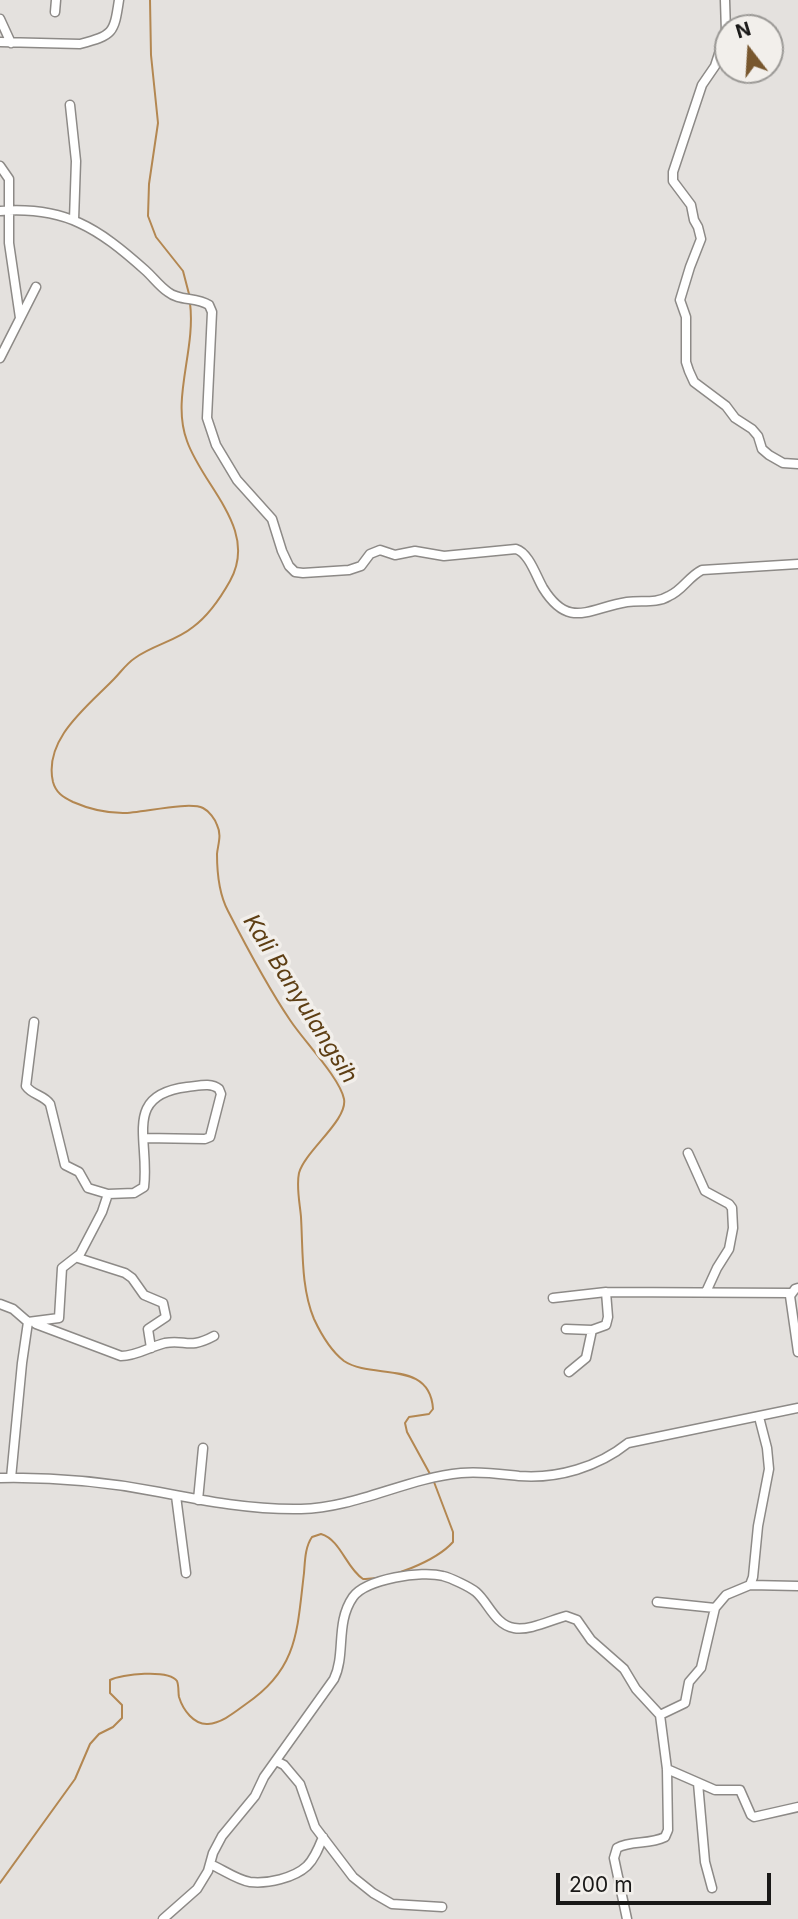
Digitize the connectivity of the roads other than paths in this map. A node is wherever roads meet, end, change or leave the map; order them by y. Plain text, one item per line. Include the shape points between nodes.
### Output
1 (56, 0) edge
2 (119, 0) edge
3 (725, 0) edge
4 (55, 12) dead end
5 (0, 19) edge
6 (0, 42) edge
7 (11, 43) junction
8 (71, 104) dead end
9 (0, 166) edge
10 (4, 211) edge
11 (74, 220) junction
12 (36, 288) dead end
13 (20, 318) junction
14 (0, 358) edge
15 (798, 464) edge
16 (798, 564) edge
17 (34, 1022) dead end
18 (144, 1138) junction
19 (688, 1153) dead end
20 (108, 1194) junction
21 (78, 1258) junction
22 (794, 1290) edge
23 (606, 1292) junction
24 (706, 1292) junction
25 (553, 1298) dead end
26 (0, 1304) edge
27 (31, 1322) junction
28 (566, 1329) dead end
29 (592, 1330) junction
30 (214, 1336) dead end
31 (151, 1348) junction
32 (798, 1352) edge
33 (569, 1372) dead end
34 (798, 1408) edge
35 (759, 1417) junction
36 (203, 1448) dead end
37 (0, 1478) edge
38 (11, 1478) junction
39 (176, 1496) junction
40 (198, 1500) junction
41 (187, 1573) dead end
42 (750, 1585) junction
43 (798, 1586) edge
44 (657, 1602) dead end
45 (715, 1608) junction
46 (660, 1715) junction
47 (276, 1761) junction
48 (667, 1769) junction
49 (698, 1783) junction
50 (798, 1807) edge
51 (323, 1837) junction
52 (210, 1864) junction
53 (712, 1888) dead end
54 (442, 1907) dead end
55 (163, 1919) edge
56 (626, 1919) edge

1 - 4 street
2 - 7 street via 116,25 108,34 80,44
3 - 15 street via 726,32 715,66 702,85 673,172 673,181 691,205 701,239 681,300 687,330 686,362 694,382 752,429 769,456
5 - 7 street
6 - 7 street
8 - 11 street via 76,161
9 - 10 street via 9,179
10 - 11 street via 34,211
10 - 13 street
11 - 16 street via 103,235 175,296 208,305 212,312 207,418 211,433 237,480 272,519 282,551 295,572 349,569 380,551 444,556 516,549 554,604 572,613 585,613 631,601 666,599 702,570
12 - 13 street
13 - 14 street
17 - 20 street via 26,1086 50,1104 65,1165 77,1171 88,1188
18 - 18 street via 148,1102 157,1095 169,1089 219,1089 210,1137
18 - 20 street via 144,1187 134,1193
19 - 24 street via 705,1191 732,1208 729,1249
20 - 21 street
21 - 27 street via 61,1269 59,1318
21 - 31 street via 125,1273 144,1295 163,1303 166,1317 148,1329
22 - 24 street
22 - 32 street
23 - 24 street
23 - 25 street
23 - 29 street via 607,1323
26 - 27 street
27 - 31 street via 121,1356
27 - 38 street via 22,1363
28 - 29 street
29 - 33 street via 586,1358
30 - 31 street via 193,1345 164,1343
34 - 35 street
35 - 40 street via 628,1443 611,1457 576,1471 541,1476 479,1472 435,1477 314,1508
35 - 42 street via 769,1469
36 - 40 street
37 - 38 street
38 - 39 street via 105,1483
39 - 40 street
39 - 41 street
42 - 43 street
42 - 45 street via 726,1595
44 - 45 street
45 - 46 street via 701,1668 689,1682 685,1703
46 - 47 street via 624,1669 572,1617 514,1628 490,1612 476,1592 457,1581 441,1575 405,1576 374,1582 355,1594 340,1631 338,1670
46 - 48 street
47 - 51 street via 300,1784 315,1828
47 - 52 street via 222,1836
48 - 49 street
48 - 56 street via 665,1837 625,1844 615,1852
49 - 50 street via 715,1790 740,1790 754,1817
49 - 53 street via 705,1862
51 - 52 street via 307,1867 285,1878 248,1882
51 - 54 street via 353,1877 373,1894 392,1904
52 - 55 street via 197,1889

